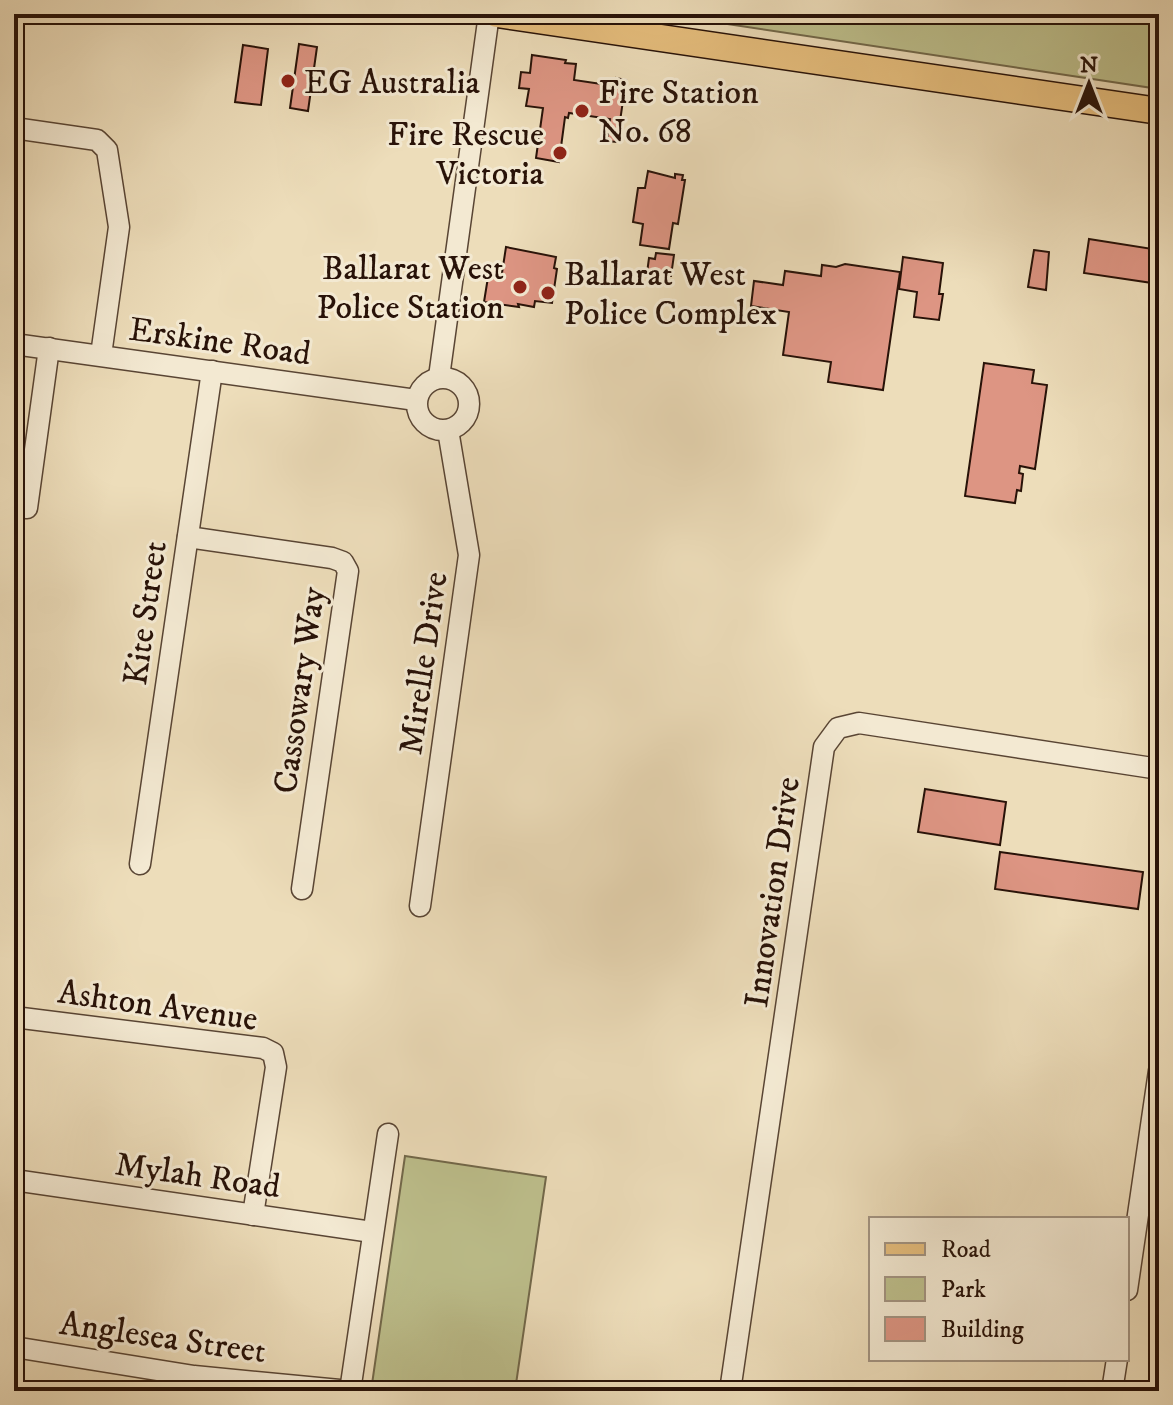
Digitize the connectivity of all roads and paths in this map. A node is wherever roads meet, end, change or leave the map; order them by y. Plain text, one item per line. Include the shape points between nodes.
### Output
1 (489, 14) edge
2 (497, 14) edge
3 (1159, 111) edge
4 (14, 128) edge
5 (14, 344) edge
6 (49, 348) junction
7 (101, 355) junction
8 (212, 371) junction
9 (439, 377) junction
10 (416, 400) junction
11 (448, 430) junction
12 (27, 508) dead end
13 (188, 537) junction
14 (1159, 769) edge
15 (140, 864) dead end
16 (302, 889) dead end
17 (420, 906) dead end
18 (14, 1017) edge
19 (1159, 1071) edge
20 (388, 1134) dead end
21 (14, 1180) edge
22 (253, 1215) junction
23 (372, 1232) junction
24 (1129, 1276) edge
25 (14, 1347) edge
26 (1117, 1361) edge
27 (350, 1391) edge
28 (730, 1391) edge
29 (1112, 1391) edge

1 - 9 street
2 - 3 main road
4 - 7 street via 97,140 107,150 119,227
5 - 6 street, Erskine Road
6 - 7 street, Erskine Road
6 - 12 street
7 - 8 street, Erskine Road
8 - 10 street, Erskine Road
8 - 13 street, Kite Street
9 - 10 street via 424,385
9 - 11 street via 456,381 468,394 464,420
10 - 11 street via 425,423
11 - 17 street, Mirelle Drive via 469,555
13 - 15 street, Kite Street
13 - 16 street, Cassowary Way via 332,558 348,571
14 - 28 street, Innovation Drive via 859,723 838,728 824,747
18 - 22 street, Ashton Avenue via 273,1053 276,1067
19 - 24 street
20 - 23 street
21 - 22 street, Mylah Road
22 - 23 street, Mylah Road
23 - 27 street
25 - 27 street, Anglesea Street via 194,1376
26 - 29 street

